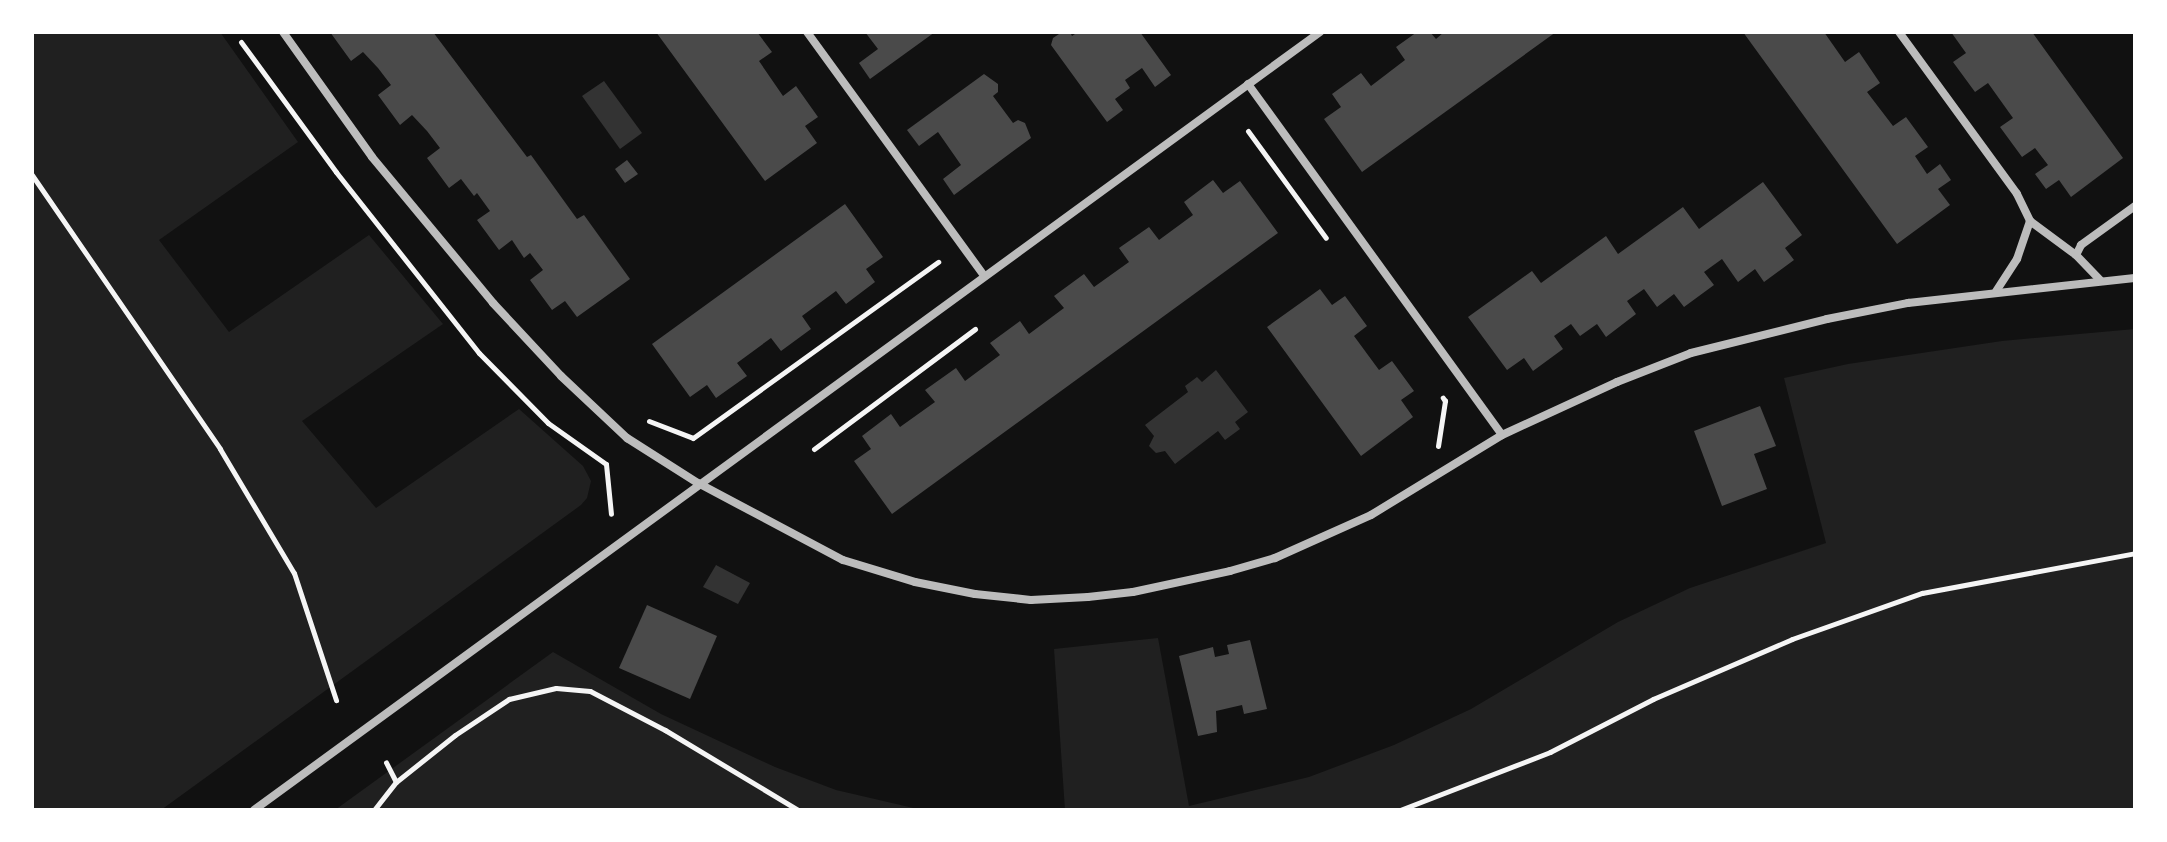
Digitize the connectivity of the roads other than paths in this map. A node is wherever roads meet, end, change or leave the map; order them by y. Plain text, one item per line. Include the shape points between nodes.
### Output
1 (283, 32) edge
2 (807, 32) edge
3 (1320, 32) edge
4 (1899, 32) edge
5 (1248, 84) junction
6 (2135, 206) edge
7 (2030, 221) junction
8 (2076, 255) junction
9 (984, 276) junction
10 (2135, 278) edge
11 (2100, 280) junction
12 (1996, 291) junction
13 (1502, 435) junction
14 (698, 483) junction
15 (254, 810) edge

1 - 14 street via 372,157 493,303 627,438
2 - 9 street
3 - 5 street
4 - 7 street via 2017,194
5 - 9 street
5 - 13 street
6 - 8 street via 2081,245
7 - 8 street
7 - 12 street via 2017,259
8 - 11 street
9 - 14 street
10 - 11 street
11 - 12 street
12 - 13 street via 1827,319 1691,353
13 - 14 street via 1371,515 1275,558 1185,583 1088,597 1031,600 915,582 843,560
14 - 15 street

